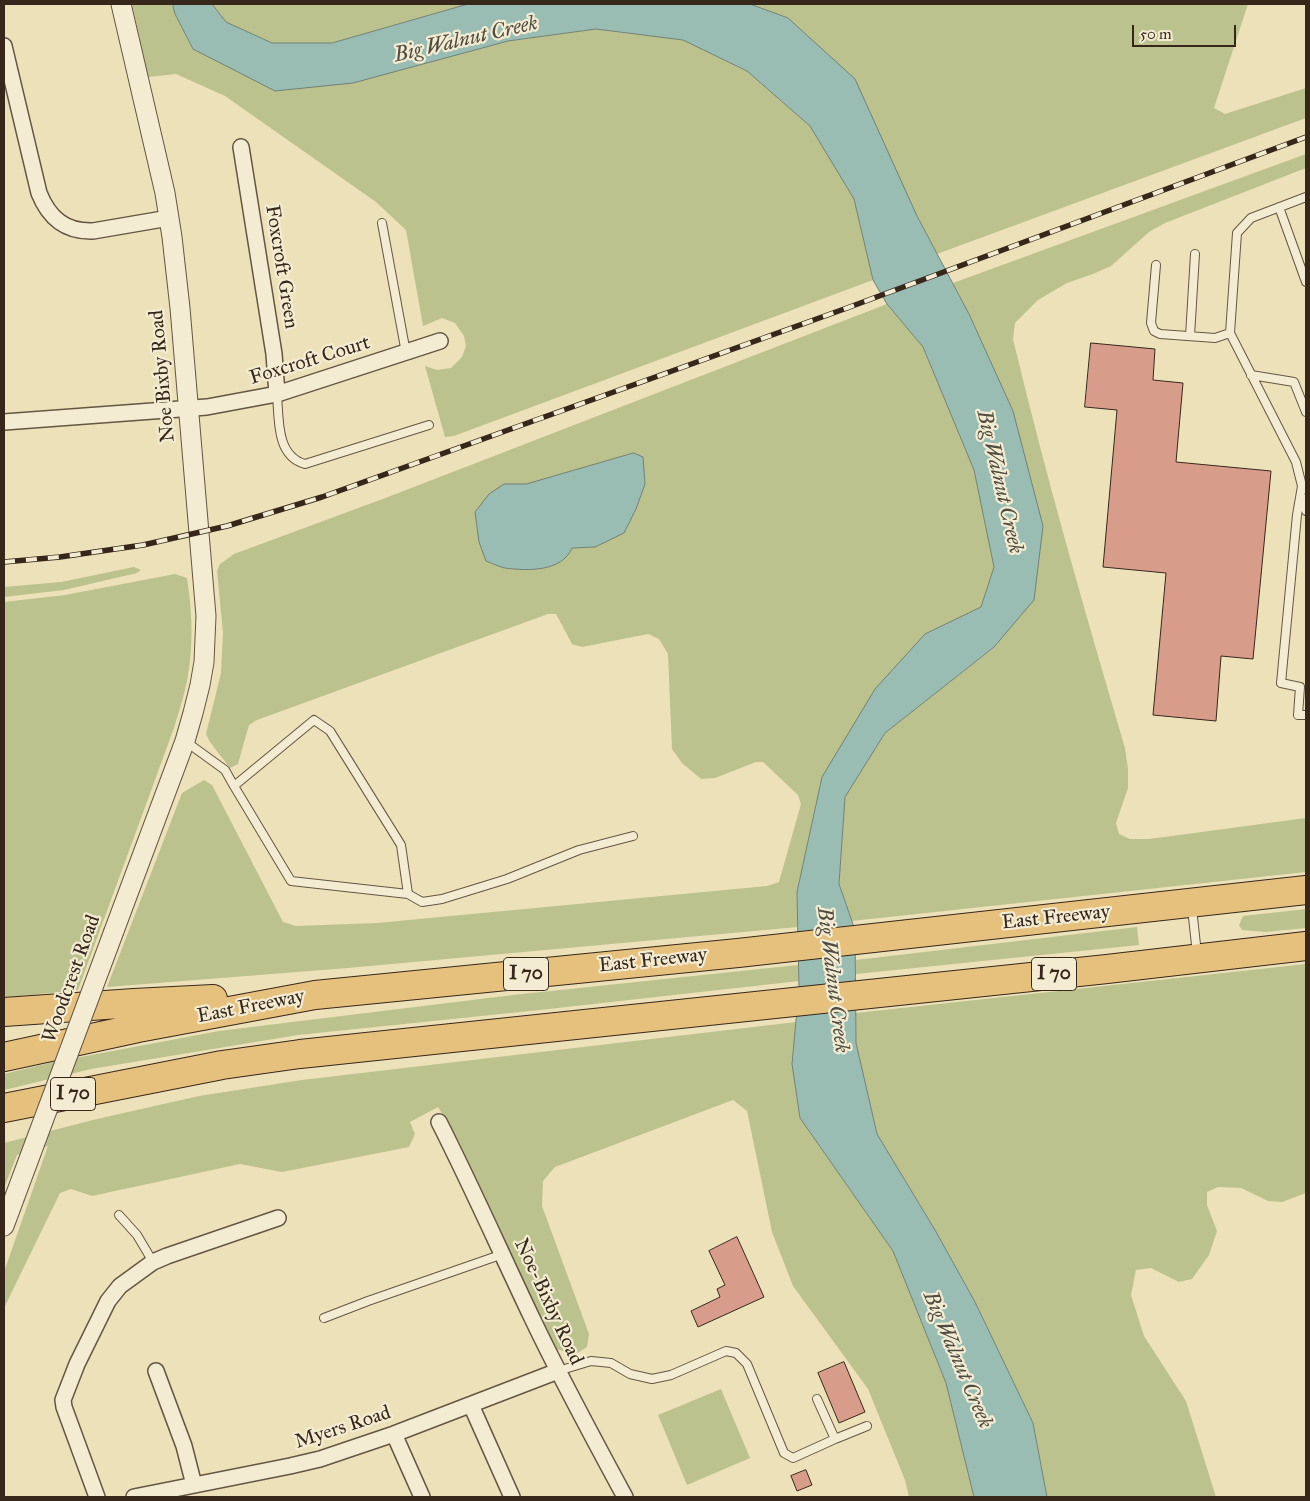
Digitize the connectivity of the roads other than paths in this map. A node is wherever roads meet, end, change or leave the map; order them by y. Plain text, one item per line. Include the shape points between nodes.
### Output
1 (120, 4) edge
2 (4, 46) edge
3 (241, 147) dead end
4 (1306, 197) edge
5 (1279, 207) junction
6 (169, 218) junction
7 (382, 223) dead end
8 (1195, 254) dead end
9 (1156, 265) dead end
10 (1306, 282) edge
11 (1230, 334) junction
12 (1190, 336) junction
13 (440, 341) dead end
14 (406, 353) junction
15 (1251, 375) junction
16 (277, 394) junction
17 (188, 408) junction
18 (1306, 412) edge
19 (4, 422) edge
20 (429, 425) dead end
21 (1300, 494) junction
22 (1306, 511) edge
23 (1303, 687) edge
24 (1306, 715) edge
25 (184, 744) junction
26 (234, 786) junction
27 (633, 836) dead end
28 (1306, 890) edge
29 (408, 894) junction
30 (1191, 903) junction
31 (1306, 946) edge
32 (1197, 959) junction
33 (314, 995) junction
34 (4, 1012) edge
35 (4, 1057) edge
36 (142, 1080) junction
37 (4, 1108) edge
38 (4, 1118) edge
39 (439, 1122) dead end
40 (119, 1215) dead end
41 (278, 1218) dead end
42 (4, 1226) edge
43 (503, 1254) junction
44 (153, 1262) junction
45 (324, 1318) dead end
46 (156, 1371) dead end
47 (558, 1371) junction
48 (817, 1399) dead end
49 (471, 1404) junction
50 (867, 1426) dead end
51 (394, 1434) junction
52 (835, 1439) junction
53 (194, 1485) junction
54 (97, 1497) edge
55 (134, 1497) edge
56 (422, 1497) edge
57 (512, 1497) edge
58 (624, 1497) edge

1 - 6 street, Noe Bixby Road
2 - 6 street via 40,193 50,214 60,223 81,232
3 - 16 street, Foxcroft Green via 274,354
4 - 5 lane
5 - 10 lane
5 - 11 lane via 1251,218 1237,233
6 - 17 street, Noe Bixby Road
7 - 14 lane
8 - 12 lane
9 - 12 lane via 1154,331
11 - 12 lane via 1215,338
11 - 15 lane
13 - 14 street, Foxcroft Court
14 - 16 street, Foxcroft Court
15 - 18 lane via 1294,382
15 - 21 lane via 1296,462 1302,486
16 - 17 street, Foxcroft Court
16 - 20 lane via 281,438 289,455 305,464
17 - 19 street, Foxcroft Court
17 - 25 street, Noe Bixby Road via 206,640 200,685
21 - 22 lane
21 - 23 lane via 1281,683
23 - 24 lane via 1298,715
25 - 26 lane via 225,770
25 - 42 street, Woodcrest Road, bridge
26 - 29 lane via 291,881
26 - 29 lane via 314,720 330,732 401,845
27 - 29 lane via 579,850 506,879 442,899 422,902
28 - 30 highway, East Freeway / I 70
30 - 32 lane
30 - 33 highway, East Freeway / I 70
31 - 32 highway, I 70
32 - 36 highway, I 70 via 300,1054
33 - 34 highway
33 - 35 highway, East Freeway / I 70
36 - 37 highway, I 70
36 - 38 highway
39 - 43 street, Noe-Bixby Road
40 - 44 lane via 137,1235
41 - 44 street
43 - 45 lane
43 - 47 street, Noe-Bixby Road
44 - 54 street via 120,1286 108,1301 64,1394 64,1406
46 - 53 street via 184,1446
47 - 49 street, Myers Road
47 - 52 lane via 591,1361 611,1363 630,1374 652,1379 671,1375 726,1350 736,1353 747,1364 784,1453 793,1458
47 - 58 street, Noe-Bixby Road
48 - 52 lane
49 - 51 street, Myers Road
49 - 57 street
50 - 52 lane
51 - 53 street, Myers Road via 320,1459
51 - 56 street
53 - 55 street, Myers Road

